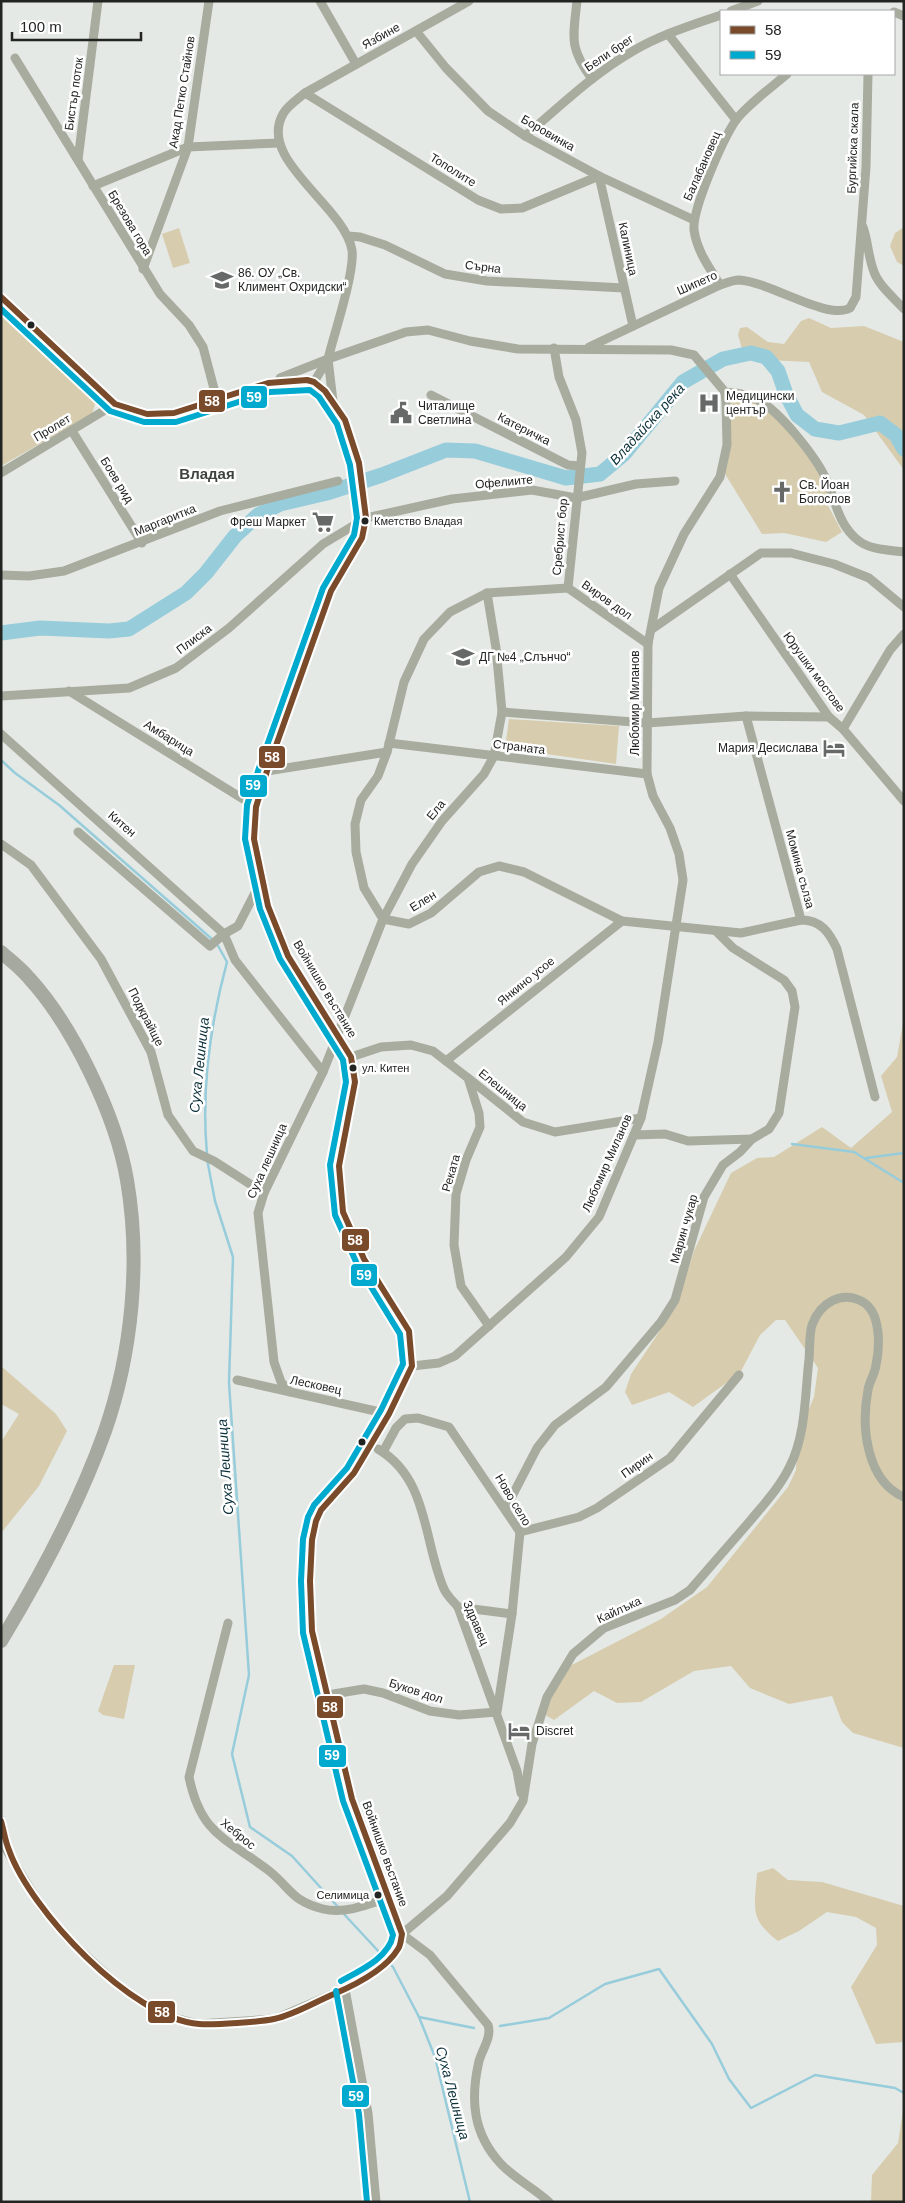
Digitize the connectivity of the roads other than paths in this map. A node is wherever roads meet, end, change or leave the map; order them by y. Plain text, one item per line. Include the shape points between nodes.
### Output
1 (98, 1) edge
2 (209, 1) edge
3 (320, 1) edge
4 (469, 1) edge
5 (577, 1) edge
6 (758, 1) edge
7 (734, 10) edge
8 (720, 15) edge
9 (416, 31) junction
10 (668, 34) junction
11 (15, 58) dead end
12 (356, 64) junction
13 (786, 75) edge
14 (868, 75) edge
15 (592, 79) junction
16 (305, 93) junction
17 (736, 120) junction
18 (525, 136) junction
19 (279, 144) junction
20 (188, 147) junction
21 (78, 160) junction
22 (600, 176) junction
23 (93, 186) junction
24 (694, 220) junction
25 (861, 222) junction
26 (348, 236) junction
27 (143, 269) junction
28 (720, 285) junction
29 (624, 288) junction
30 (1, 297) edge
31 (850, 308) joint
32 (904, 309) edge
33 (633, 326) junction
34 (554, 348) junction
35 (587, 348) junction
36 (328, 358) junction
37 (314, 382) junction
38 (268, 383) junction
39 (725, 392) junction
40 (431, 395) dead end
41 (217, 400) junction
42 (334, 403) junction
43 (115, 404) junction
44 (72, 431) junction
45 (580, 466) junction
46 (1, 473) edge
47 (675, 480) dead end
48 (338, 481) dead end
49 (576, 498) junction
50 (366, 518) junction
51 (142, 543) junction
52 (904, 552) edge
53 (730, 574) junction
54 (1, 575) edge
55 (568, 588) junction
56 (488, 593) junction
57 (904, 607) edge
58 (652, 629) junction
59 (904, 634) edge
60 (648, 644) junction
61 (69, 691) junction
62 (1, 696) edge
63 (502, 712) junction
64 (746, 716) junction
65 (829, 717) junction
66 (647, 723) junction
67 (844, 729) junction
68 (1, 734) edge
69 (388, 748) junction
70 (494, 756) junction
71 (267, 771) junction
72 (647, 774) junction
73 (904, 801) edge
74 (256, 806) junction
75 (78, 832) dead end
76 (1, 844) edge
77 (261, 881) junction
78 (384, 919) junction
79 (801, 920) junction
80 (622, 921) junction
81 (675, 926) junction
82 (716, 931) junction
83 (224, 934) junction
84 (1, 952) edge
85 (337, 1034) junction
86 (351, 1057) junction
87 (446, 1061) junction
88 (322, 1072) junction
89 (468, 1078) junction
90 (875, 1097) dead end
91 (641, 1118) junction
92 (634, 1135) junction
93 (752, 1139) junction
94 (264, 1193) junction
95 (489, 1326) junction
96 (412, 1366) junction
97 (739, 1375) dead end
98 (237, 1380) dead end
99 (290, 1392) junction
100 (389, 1414) junction
101 (370, 1445) junction
102 (383, 1452) junction
103 (904, 1497) edge
104 (506, 1508) junction
105 (520, 1532) junction
106 (458, 1608) junction
107 (512, 1614) junction
108 (228, 1623) dead end
109 (1, 1641) edge
110 (327, 1695) junction
111 (497, 1712) junction
112 (523, 1801) junction
113 (1, 1820) edge
114 (1, 1841) edge
115 (9, 1852) junction
116 (387, 1898) junction
117 (402, 1934) junction
118 (345, 1989) junction
119 (376, 2202) edge
120 (549, 2202) edge

1 - 21 street, Бистър поток
2 - 20 street, Акад Петко Стайнов
3 - 12 street
4 - 9 street, Язбине
5 - 15 street via 573,39 578,60
6 - 7 street
8 - 10 street, Бели брег
9 - 12 street, Язбине
9 - 18 street, Боровинка via 488,111
10 - 15 street, Бели брег via 633,50
10 - 17 street
11 - 21 street, Брезова гора
12 - 16 street, Язбине
13 - 17 street, Балабановец
14 - 25 street, Бургийска скала
15 - 18 street, Бели брег
16 - 19 street, Язбине via 283,112 278,124
16 - 22 street, Тополите via 478,200 501,209 522,208
17 - 24 street, Балабановец via 700,194
18 - 22 street, Боровинка
19 - 20 street
19 - 26 street via 292,168 335,215
20 - 23 street
20 - 27 street, Акад Петко Стайнов
21 - 23 street, Брезова гора
22 - 24 street, Боровинка
22 - 29 street, Калиница
23 - 27 street, Брезова гора
24 - 28 street, Балабановец via 699,251
25 - 31 street, Бургийска скала via 856,297
25 - 32 street, Бургийска скала via 873,270
26 - 29 street, Сърна via 385,245 445,274 487,281
26 - 36 street via 352,251 351,269
27 - 41 street, Брезова гора via 203,347
28 - 31 street, Шипето via 737,280 754,282 833,312
28 - 33 street, Шипето
29 - 33 street, Калиница
30 - 43 street
33 - 35 street, Шипето
34 - 35 street
34 - 36 street via 518,349 428,330 406,332
34 - 45 street via 558,377 576,420 582,453
35 - 39 street via 671,350 694,356
36 - 37 street
36 - 38 street
36 - 42 street
37 - 38 street via 297,379
37 - 42 street
38 - 41 street
39 - 52 street via 744,393 760,400 796,434 826,480 837,512 848,531 861,543
39 - 58 street, Любомир Миланов via 727,446 720,477 684,534 659,588
40 - 45 street, Катеричка via 568,465
41 - 43 street via 174,413 147,414
42 - 50 street, Войнишко въстание via 345,420 359,463
43 - 44 street, Пролет
44 - 46 street, Пролет
44 - 51 street, Боев рид
45 - 49 street, Сребрист бор
47 - 49 street, Офелиите via 636,484
48 - 51 street, Маргаритка via 220,510
49 - 50 street, Офелиите via 532,490 452,499
49 - 55 street, Сребрист бор
50 - 61 street, Плиска via 323,544 229,628 176,668 129,688
50 - 71 street, Войнишко въстание via 362,538 331,590
51 - 54 street, Маргаритка via 64,571 29,576
53 - 57 street via 761,553 791,553 834,564 869,578
53 - 58 street
53 - 65 street, Юрушки мостове
55 - 56 street, Виров дол
55 - 60 street, Виров дол
56 - 63 street, Ела
56 - 69 street via 450,612 424,639 404,682
58 - 60 street, Любомир Миланов
59 - 67 street via 890,650
60 - 66 street, Любомир Миланов
61 - 62 street, Плиска
61 - 74 street, Амбарица
63 - 66 street
63 - 70 street, Ела
64 - 65 street
64 - 66 street
64 - 79 street, Момина сълза
65 - 67 street, Юрушки мостове
66 - 72 street, Любомир Миланов
67 - 73 street, Юрушки мостове
68 - 83 street, Китен
69 - 70 street, Страната
69 - 71 street, Страната
69 - 78 street via 378,776 361,800 355,824 356,852 364,888
70 - 72 street, Страната
70 - 78 street, Ела via 484,774 442,821 412,864
71 - 74 street, Войнишко въстание
72 - 81 street, Любомир Миланов via 653,796 679,854 683,880
74 - 77 street, Войнишко въстание via 254,839
75 - 83 street via 210,946
76 - 94 street, Подкрайще via 30,865 101,959 151,1052 168,1115 193,1151
77 - 83 street via 238,926
77 - 85 street, Войнишко въстание via 288,956
78 - 80 street, Елен via 409,924 431,913 479,872 499,866 524,872
78 - 85 street, Ела
79 - 82 street, Елен via 741,933
79 - 90 street, Момина сълза via 812,920 830,933 837,949
80 - 81 street, Елен
80 - 87 street, Янкино усое
81 - 82 street, Елен
81 - 91 street, Любомир Миланов via 658,1042
82 - 93 street, Марин чукар via 733,948 784,980 792,991 795,1007 779,1113 769,1129
83 - 88 street, Китен via 235,960
84 - 109 highway via 29,978 66,1028 94,1079 127,1180 132,1239 132,1303 125,1355 105,1430 80,1492
85 - 86 street, Войнишко въстание
85 - 88 street, Суха лешница
86 - 87 street via 381,1047 411,1045 433,1051
86 - 96 street, Войнишко въстание via 355,1082 339,1166 343,1212 364,1259 409,1331
87 - 89 street
88 - 94 street, Суха лешница
89 - 91 street, Елешница via 523,1122 555,1132
89 - 95 street, Реката via 480,1126 456,1194 454,1245 461,1286
91 - 92 street, Любомир Миланов
92 - 93 street via 664,1134 688,1141
92 - 95 street, Любомир Миланов via 599,1217 566,1257
93 - 104 street, Марин чукар via 723,1165 704,1197 683,1279 661,1322 606,1388 556,1425 537,1448
94 - 99 street, Суха лешница via 258,1213 274,1362 281,1382
95 - 96 street, Любомир Миланов via 454,1356 439,1363
96 - 100 street, Войнишко въстание
97 - 105 street, Пирин via 670,1458 579,1517
98 - 99 street, Лесковец
99 - 100 street, Лесковец
100 - 101 street, Войнишко въстание
101 - 102 street, Здравец
101 - 110 street, Войнишко въстание via 354,1473 321,1510 314,1530 310,1581 312,1632
102 - 104 street, Ново село via 405,1419 418,1418 449,1427
102 - 106 street, Здравец via 411,1481 420,1501 444,1591
103 - 112 street, Кайлъка via 882,1481 871,1462 866,1429 868,1390 876,1364 877,1322 872,1310 861,1301 840,1298 823,1304 812,1325 800,1442 778,1488 690,1590 675,1600 604,1628 573,1654 547,1697 532,1744
104 - 105 street, Ново село
105 - 107 street, Ново село
106 - 107 street
106 - 111 street, Здравец
107 - 111 street, Ново село
108 - 116 street, Хеброс via 189,1777 194,1801 208,1826 268,1871 298,1900 325,1909 361,1908
110 - 111 street, Буков дол via 364,1689 383,1692 430,1711 459,1715
110 - 116 street, Войнишко въстание via 352,1799
111 - 112 street, Здравец via 517,1770
112 - 117 street, Кайлъка via 510,1823 446,1896
113 - 115 street
114 - 115 street
115 - 118 street via 42,1908 68,1939 120,1987 146,2005 175,2018 198,2024 274,2019
116 - 117 street, Войнишко въстание
117 - 118 street via 399,1948 383,1965
117 - 120 street via 430,1955 483,2018 489,2034 479,2061 474,2108 482,2139 502,2165
118 - 119 street via 368,2113

